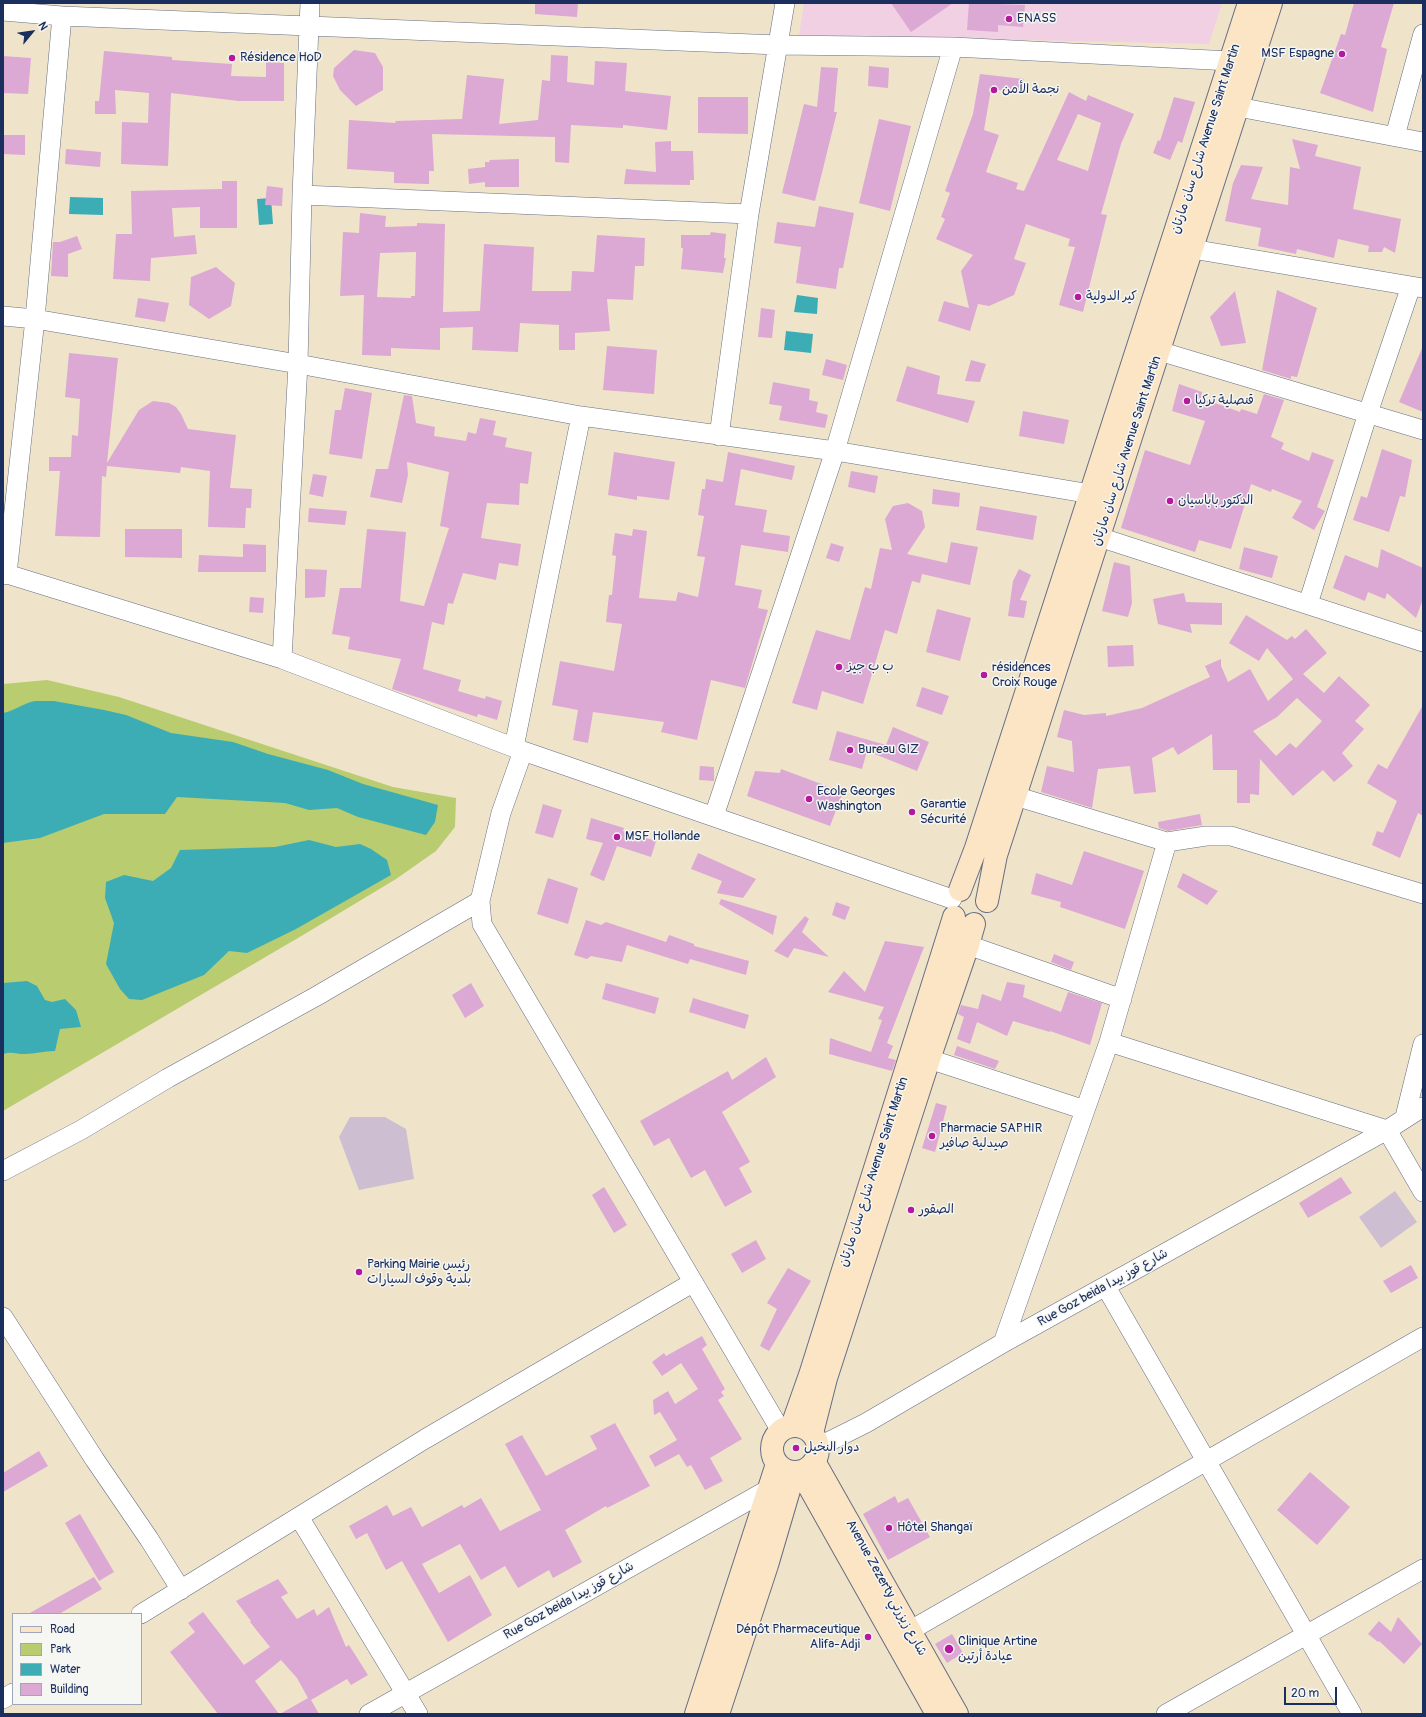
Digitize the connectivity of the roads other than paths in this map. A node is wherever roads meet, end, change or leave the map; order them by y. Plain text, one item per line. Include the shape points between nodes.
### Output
1 (310, 3) edge
2 (785, 3) edge
3 (1249, 3) edge
4 (1271, 3) edge
5 (3, 11) edge
6 (62, 16) junction
7 (309, 26) junction
8 (1423, 34) edge
9 (778, 45) junction
10 (953, 47) junction
11 (1231, 61) junction
12 (1416, 90) edge
13 (1238, 107) junction
14 (1395, 136) junction
15 (1423, 142) edge
16 (302, 195) junction
17 (749, 214) junction
18 (1192, 248) junction
19 (1417, 287) edge
20 (3, 316) edge
21 (35, 319) junction
22 (1159, 351) junction
23 (298, 364) junction
24 (1368, 413) junction
25 (581, 416) junction
26 (1423, 430) edge
27 (719, 436) junction
28 (835, 451) junction
29 (1091, 494) junction
30 (1099, 538) junction
31 (5, 575) edge
32 (1308, 604) junction
33 (1423, 642) edge
34 (282, 660) junction
35 (518, 749) junction
36 (1015, 796) junction
37 (714, 816) junction
38 (1167, 842) junction
39 (1423, 894) edge
40 (480, 901) junction
41 (987, 901) junction
42 (960, 908) junction
43 (968, 945) junction
44 (1122, 999) junction
45 (1109, 1042) junction
46 (1423, 1044) edge
47 (929, 1059) junction
48 (1423, 1107) edge
49 (1085, 1110) junction
50 (1405, 1117) junction
51 (1387, 1130) junction
52 (3, 1172) edge
53 (1423, 1192) edge
54 (692, 1283) junction
55 (1106, 1287) junction
56 (3, 1317) edge
57 (1423, 1338) edge
58 (1003, 1343) junction
59 (799, 1451) junction
60 (1206, 1461) junction
61 (769, 1489) junction
62 (299, 1517) junction
63 (1423, 1569) edge
64 (180, 1590) junction
65 (142, 1613) edge
66 (1306, 1634) junction
67 (902, 1636) junction
68 (406, 1693) junction
69 (12, 1694) edge
70 (3, 1699) edge
71 (369, 1714) edge
72 (418, 1714) edge
73 (696, 1714) edge
74 (718, 1714) edge
75 (937, 1714) edge
76 (957, 1714) edge
77 (1166, 1714) edge
78 (1352, 1714) edge

1 - 7 street
2 - 9 street
3 - 11 main road, شارع سان مارتان Avenue Saint Martin
4 - 13 main road, شارع سان مارتان Avenue Saint Martin
5 - 6 street
6 - 7 street
6 - 21 street
7 - 9 street
7 - 16 street
8 - 12 street
9 - 10 street
9 - 17 street
10 - 11 street
10 - 28 street
11 - 29 main road, شارع سان مارتان Avenue Saint Martin
12 - 14 street
13 - 14 street
13 - 18 main road, شارع سان مارتان Avenue Saint Martin
14 - 15 street
16 - 17 street
16 - 23 street
17 - 27 street
18 - 19 street
18 - 22 main road, شارع سان مارتان Avenue Saint Martin
19 - 24 street
20 - 21 street
21 - 23 street
21 - 31 street
22 - 24 street
22 - 30 main road, شارع سان مارتان Avenue Saint Martin
23 - 25 street
23 - 34 street
24 - 26 street
24 - 32 street
25 - 27 street
25 - 35 street
27 - 28 street
28 - 29 street
28 - 37 street
29 - 42 main road, شارع سان مارتان Avenue Saint Martin via 976,848
30 - 32 street
30 - 36 main road, شارع سان مارتان Avenue Saint Martin
31 - 34 street
32 - 33 street
34 - 35 street
35 - 37 street
35 - 40 street
36 - 38 street
36 - 41 main road, شارع سان مارتان Avenue Saint Martin via 996,854
37 - 42 street
38 - 39 street via 1206,836 1231,836
38 - 44 street
40 - 52 street via 81,1130
40 - 54 street via 482,924
41 - 42 main road, شارع سان مارتان Avenue Saint Martin via 987,912 984,917
41 - 42 main road via 977,889 966,888
42 - 43 main road, شارع سان مارتان Avenue Saint Martin
42 - 59 main road, شارع سان مارتان Avenue Saint Martin via 817,1352
43 - 44 street
43 - 47 main road, شارع سان مارتان Avenue Saint Martin
44 - 45 street
45 - 49 street
45 - 51 street
46 - 50 street
47 - 49 street
47 - 59 main road, شارع سان مارتان Avenue Saint Martin via 826,1378
48 - 50 street, Rue Goz beida شارع قوز بيدا
49 - 58 street
50 - 51 street, Rue Goz beida شارع قوز بيدا
51 - 53 street
51 - 55 street, Rue Goz beida شارع قوز بيدا
54 - 59 street
54 - 62 street via 425,1439
55 - 58 street, Rue Goz beida شارع قوز بيدا
55 - 60 street
56 - 64 street
57 - 60 street
58 - 59 street, Rue Goz beida شارع قوز بيدا via 866,1423
59 - 61 main road, شارع سان مارتان Avenue Saint Martin
59 - 67 main road, Avenue Zezerty شارع زيزرتي
59 - 74 main road, شارع سان مارتان Avenue Saint Martin via 768,1565
60 - 66 street
60 - 67 street
61 - 68 street, Rue Goz beida شارع قوز بيدا
61 - 73 main road, شارع سان مارتان Avenue Saint Martin
62 - 64 street
62 - 68 street
63 - 66 street
64 - 65 street
66 - 77 street
66 - 78 street
67 - 75 main road, Avenue Zezerty شارع زيزرتي
67 - 76 main road, Avenue Zezerty شارع زيزرتي
68 - 71 street, Rue Goz beida شارع قوز بيدا
68 - 72 street
69 - 70 street

